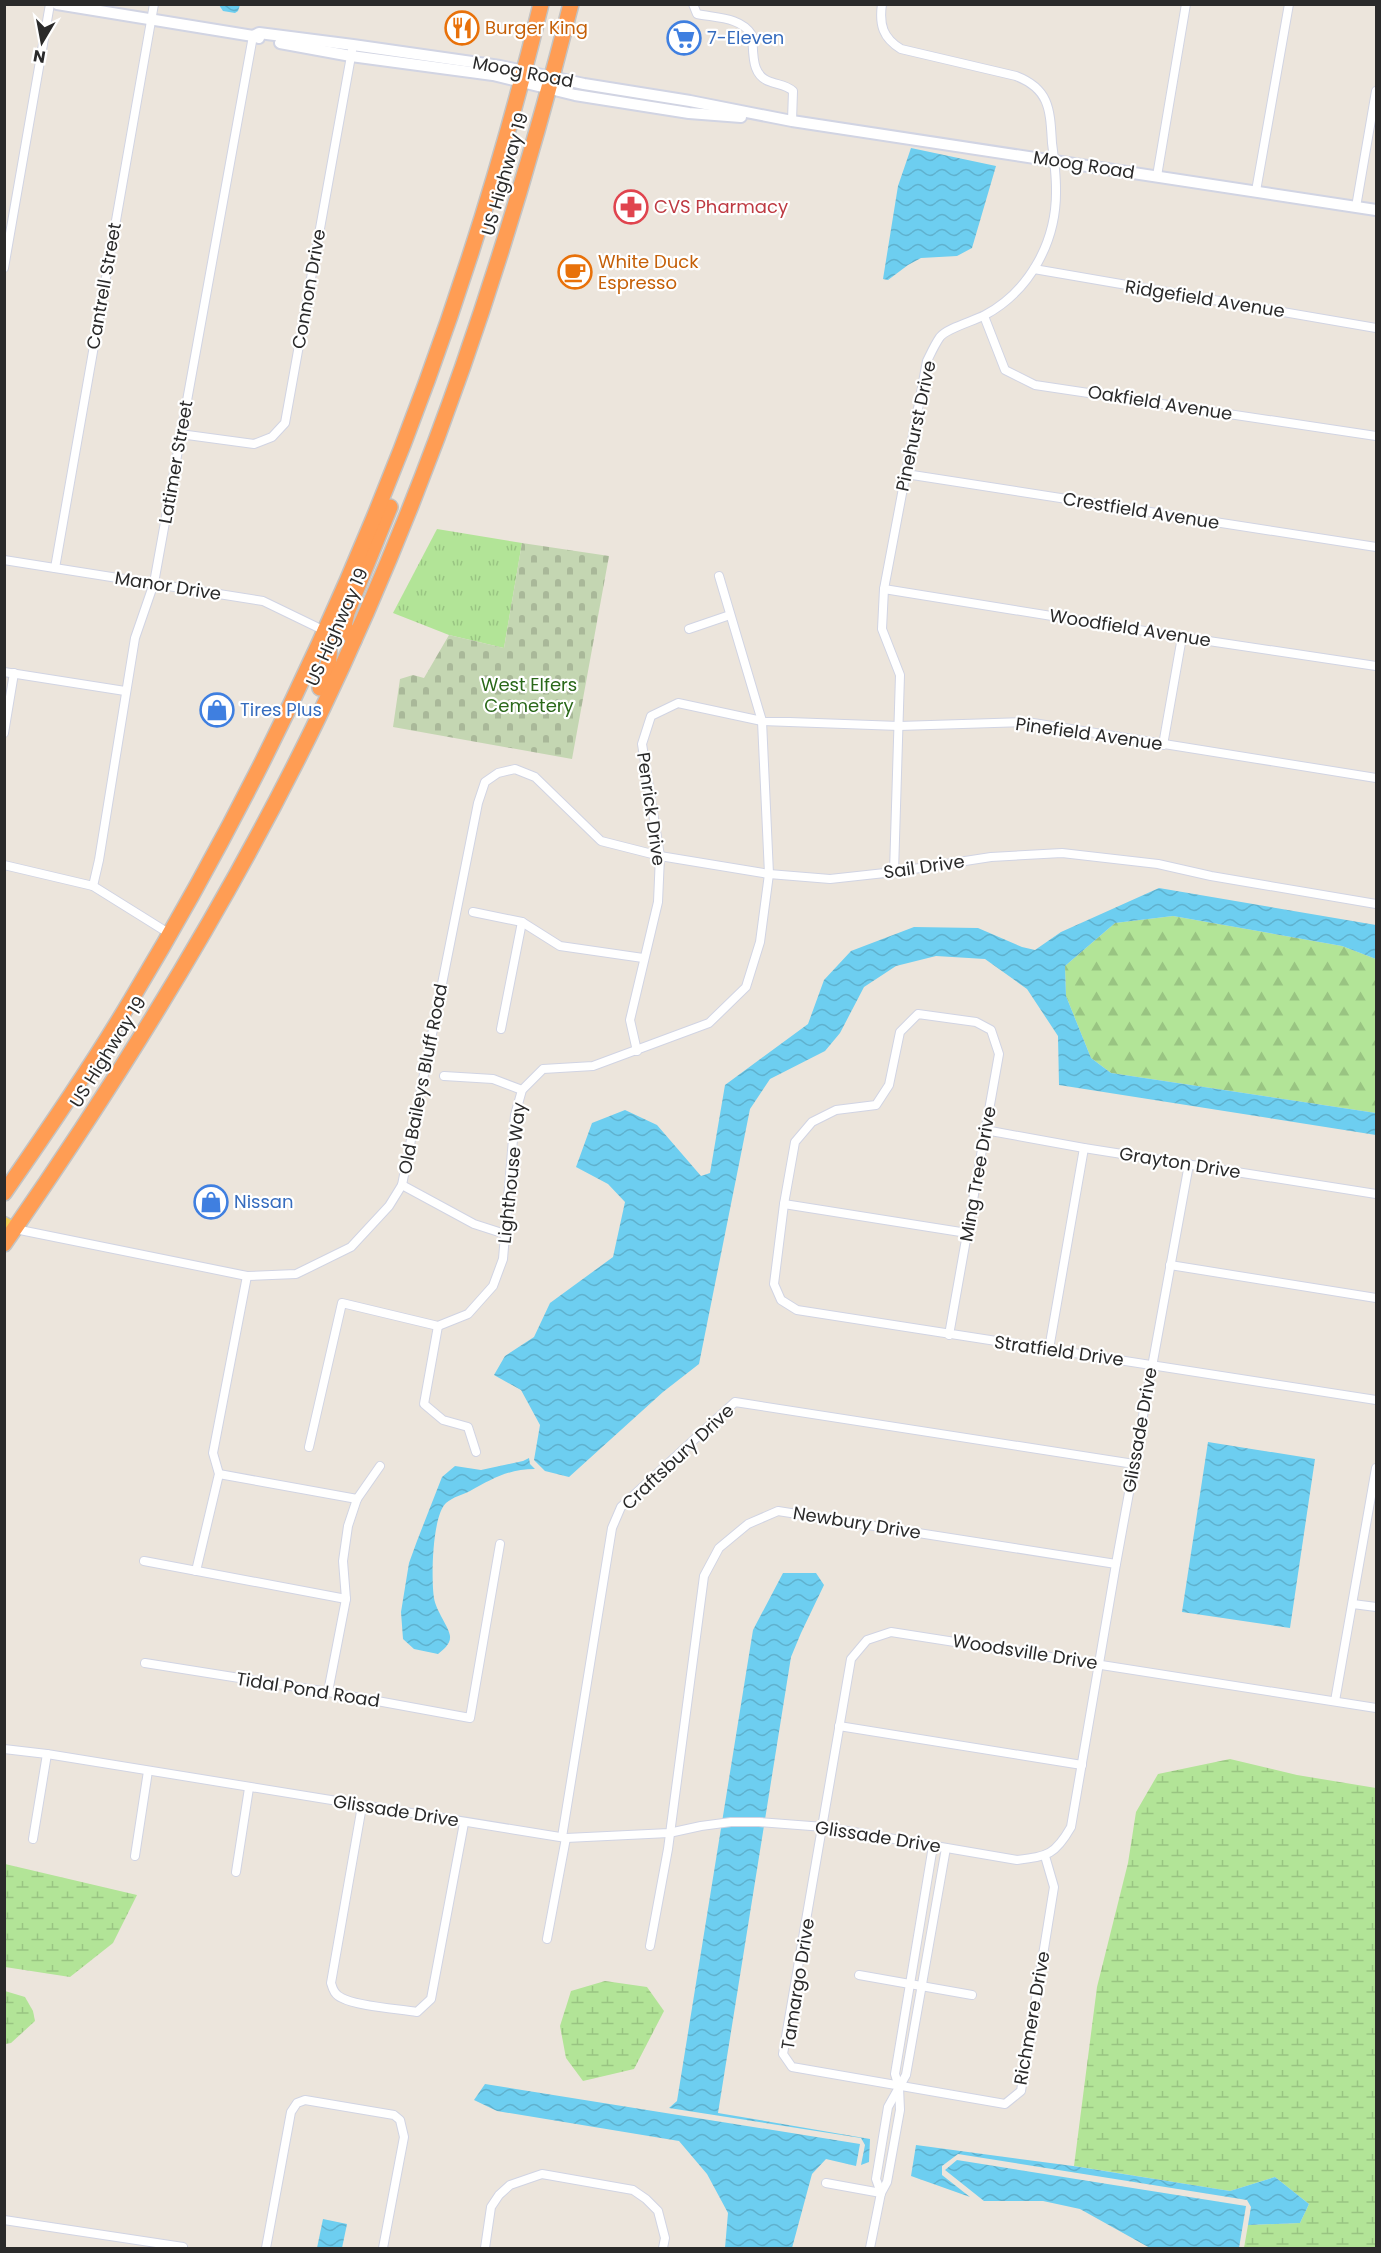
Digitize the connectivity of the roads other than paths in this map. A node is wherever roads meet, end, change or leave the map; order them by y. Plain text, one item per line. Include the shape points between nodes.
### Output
1 (50, 4) edge
2 (57, 4) edge
3 (153, 4) edge
4 (541, 4) edge
5 (571, 4) edge
6 (693, 4) edge
7 (882, 4) edge
8 (1186, 4) edge
9 (1289, 4) edge
10 (151, 19) junction
11 (253, 36) junction
12 (352, 50) junction
13 (524, 77) junction
14 (551, 83) junction
15 (1377, 91) edge
16 (792, 121) junction
17 (1054, 159) junction
18 (1157, 176) junction
19 (1257, 192) junction
20 (1356, 207) junction
21 (1377, 210) edge
22 (4, 268) edge
23 (1034, 269) junction
24 (984, 316) junction
25 (1377, 328) edge
26 (180, 434) junction
27 (1377, 436) edge
28 (395, 470) junction
29 (906, 474) junction
30 (1377, 547) edge
31 (4, 560) edge
32 (55, 568) junction
33 (719, 576) dead end
34 (154, 584) junction
35 (884, 589) junction
36 (730, 615) junction
37 (688, 629) dead end
38 (325, 632) junction
39 (1182, 637) junction
40 (354, 640) junction
41 (1377, 666) edge
42 (4, 672) edge
43 (14, 673) junction
44 (125, 691) junction
45 (762, 721) junction
46 (899, 726) junction
47 (4, 733) edge
48 (1163, 745) junction
49 (498, 773) joint
50 (287, 778) junction
51 (1377, 778) edge
52 (660, 856) junction
53 (4, 866) edge
54 (894, 872) junction
55 (769, 874) junction
56 (93, 886) junction
57 (1377, 904) edge
58 (473, 912) dead end
59 (522, 922) junction
60 (170, 934) junction
61 (643, 958) junction
62 (501, 1029) dead end
63 (638, 1051) junction
64 (444, 1077) dead end
65 (522, 1090) junction
66 (985, 1130) junction
67 (1084, 1148) junction
68 (1190, 1164) junction
69 (402, 1185) junction
70 (6, 1189) edge
71 (1377, 1194) edge
72 (784, 1204) junction
73 (8, 1227) edge
74 (967, 1233) junction
75 (505, 1234) junction
76 (4, 1244) edge
77 (1170, 1265) junction
78 (247, 1276) junction
79 (1377, 1298) edge
80 (438, 1326) junction
81 (950, 1335) junction
82 (1048, 1349) junction
83 (1152, 1365) junction
84 (1377, 1400) edge
85 (309, 1447) dead end
86 (476, 1452) dead end
87 (1134, 1464) junction
88 (380, 1467) dead end
89 (1377, 1468) edge
90 (219, 1474) junction
91 (357, 1499) junction
92 (1374, 1502) edge
93 (500, 1544) dead end
94 (144, 1561) dead end
95 (1116, 1564) junction
96 (196, 1571) junction
97 (346, 1599) junction
98 (1353, 1604) junction
99 (1377, 1607) edge
100 (145, 1664) dead end
101 (1099, 1664) junction
102 (328, 1692) junction
103 (1335, 1701) junction
104 (1377, 1708) edge
105 (839, 1726) junction
106 (4, 1749) edge
107 (47, 1754) junction
108 (1082, 1765) junction
109 (148, 1771) junction
110 (249, 1788) junction
111 (362, 1806) junction
112 (464, 1823) junction
113 (824, 1827) junction
114 (669, 1833) junction
115 (564, 1838) junction
116 (33, 1839) dead end
117 (933, 1846) junction
118 (946, 1848) junction
119 (135, 1856) dead end
120 (1045, 1856) junction
121 (236, 1872) dead end
122 (927, 1882) junction
123 (939, 1885) junction
124 (921, 1917) junction
125 (932, 1919) junction
126 (547, 1939) dead end
127 (650, 1946) dead end
128 (859, 1975) dead end
129 (910, 1984) junction
130 (921, 1986) junction
131 (972, 1995) dead end
132 (899, 2087) junction
133 (826, 2183) dead end
134 (881, 2193) junction
135 (4, 2220) edge
136 (183, 2247) dead end
137 (266, 2248) edge
138 (383, 2248) edge
139 (485, 2248) edge
140 (663, 2248) edge
141 (872, 2248) edge

1 - 22 street
2 - 10 street, Moog Road
3 - 10 street, Cantrell Street
4 - 13 highway, US Highway 19
5 - 14 highway, US Highway 19
6 - 16 street via 697,14 738,22 750,31 754,63 760,75 793,91
7 - 17 street, Pinehurst Drive via 884,33 901,49 1016,76 1033,84 1048,106
8 - 18 street
9 - 19 street
10 - 11 street, Moog Road
10 - 32 street, Cantrell Street
11 - 12 street, Moog Road via 259,33
11 - 26 street, Latimer Street
12 - 13 street, Moog Road
12 - 26 street, Connon Drive via 285,423 272,437 254,444
13 - 14 street, Moog Road
13 - 28 highway, US Highway 19 via 463,281
14 - 16 street, Moog Road via 575,94 689,112
14 - 40 highway, US Highway 19 via 468,355 413,501
15 - 20 street
16 - 17 street, Moog Road
17 - 18 street, Moog Road
17 - 23 street, Pinehurst Drive via 1053,219
18 - 19 street, Moog Road
19 - 20 street, Moog Road
20 - 21 street, Moog Road
23 - 24 street, Pinehurst Drive via 1009,299
23 - 25 street, Ridgefield Avenue
24 - 27 street, Oakfield Avenue via 1005,370 1035,385
24 - 29 street, Pinehurst Drive via 941,335 927,361
26 - 34 street, Latimer Street
28 - 38 highway, US Highway 19
28 - 40 highway via 398,486 347,613 344,626
29 - 30 street, Crestfield Avenue
29 - 35 street, Pinehurst Drive
31 - 32 street, Manor Drive
32 - 34 street, Manor Drive
33 - 36 street, Lighthouse Way
34 - 38 street, Manor Drive via 263,601
34 - 44 street, Latimer Street via 135,638
35 - 39 street, Woodfield Avenue
35 - 46 street, Pinehurst Drive via 882,629 900,675
36 - 37 street
36 - 45 street, Lighthouse Way
38 - 50 highway via 331,652 328,671 299,735
38 - 60 highway, US Highway 19 via 251,784
39 - 41 street, Woodfield Avenue
39 - 48 street
40 - 50 highway, US Highway 19
42 - 43 street
43 - 44 street
43 - 47 street
44 - 56 street, Latimer Street
45 - 46 street, Pinefield Avenue
45 - 52 street, Penrick Drive via 678,703 651,716 642,744
45 - 55 street, Lighthouse Way
46 - 48 street, Pinefield Avenue via 1026,722
46 - 54 street, Pinehurst Drive
48 - 51 street, Pinefield Avenue
49 - 52 street, Sail Drive via 515,769 535,777 601,841
49 - 69 street, Old Baileys Bluff Road via 484,782 478,803
50 - 73 highway, US Highway 19 via 192,953 109,1088
52 - 55 street, Sail Drive
52 - 61 street, Penrick Drive via 658,902
53 - 56 street
54 - 55 street, Sail Drive via 831,879
54 - 57 street, Sail Drive via 991,857 1062,853 1158,864
55 - 63 street, Lighthouse Way via 760,942 746,987 709,1023
56 - 60 street
58 - 59 street
59 - 61 street via 561,946
59 - 62 street
60 - 70 highway, US Highway 19 via 124,1012
61 - 63 street, Penrick Drive via 630,1020
63 - 65 street, Lighthouse Way via 593,1066 543,1069
64 - 65 street via 493,1079
65 - 75 street, Lighthouse Way via 515,1115
66 - 67 street, Grayton Drive
66 - 72 street, Ming Tree Drive via 999,1054 991,1030 976,1022 918,1014 900,1032 889,1085 876,1105 836,1110 812,1122 795,1142
66 - 74 street, Ming Tree Drive
67 - 68 street, Grayton Drive
67 - 82 street
68 - 71 street, Grayton Drive
68 - 77 street, Glissade Drive
69 - 75 street via 474,1224
69 - 78 street, Old Baileys Bluff Road via 389,1206 351,1247 296,1274
72 - 74 street
72 - 81 street, Stratfield Drive via 774,1284 781,1300 796,1310
73 - 76 highway, US Highway 19
73 - 78 street, Old Baileys Bluff Road
74 - 81 street, Ming Tree Drive
75 - 80 street, Lighthouse Way via 503,1259 493,1286 468,1314
77 - 79 street
77 - 83 street, Glissade Drive
78 - 90 street via 213,1453
80 - 85 street via 342,1303
80 - 86 street via 424,1404 443,1420 468,1427
81 - 82 street, Stratfield Drive
82 - 83 street, Stratfield Drive
83 - 84 street, Stratfield Drive
83 - 87 street, Glissade Drive
87 - 95 street, Glissade Drive
87 - 115 street, Craftsbury Drive via 735,1402 621,1507 612,1528
88 - 91 street
89 - 92 street
90 - 91 street
90 - 96 street
91 - 97 street via 343,1562
92 - 98 street
93 - 102 street, Tidal Pond Road via 470,1718
94 - 96 street
95 - 101 street, Glissade Drive
95 - 114 street, Newbury Drive via 778,1510 748,1524 719,1548 704,1576
96 - 97 street
97 - 102 street
98 - 99 street
98 - 103 street
100 - 102 street, Tidal Pond Road
101 - 103 street, Woodsville Drive
101 - 105 street, Woodsville Drive via 891,1632 867,1640 851,1659
101 - 108 street, Glissade Drive
103 - 104 street, Woodsville Drive
105 - 108 street
105 - 113 street, Woodsville Drive
106 - 107 street, Glissade Drive
107 - 109 street, Glissade Drive
107 - 116 street
108 - 120 street, Glissade Drive via 1071,1827 1061,1844
109 - 110 street, Glissade Drive
109 - 119 street
110 - 111 street, Glissade Drive
110 - 121 street
111 - 112 street, Glissade Drive
111 - 112 street via 331,1983 342,1999 381,2007 417,2012 431,1999
112 - 115 street, Glissade Drive
113 - 114 street, Glissade Drive via 731,1822
113 - 117 street, Glissade Drive
113 - 132 street, Tamargo Drive via 783,2054 792,2067
114 - 115 street, Glissade Drive
114 - 127 street, Newbury Drive
115 - 126 street
117 - 118 street, Glissade Drive
117 - 122 street
118 - 120 street, Glissade Drive via 1017,1860
118 - 123 street
120 - 132 street, Richmere Drive via 1054,1887 1021,2091 1005,2104
122 - 123 street
122 - 124 street
123 - 125 street
124 - 125 street
124 - 129 street
125 - 130 street
128 - 129 street
129 - 130 street
129 - 132 street via 895,2074
130 - 131 street
130 - 132 street via 906,2075
132 - 134 street via 900,2110 887,2182
133 - 134 street
134 - 141 street
135 - 136 street
137 - 138 street via 291,2112 305,2100 394,2115 400,2120 404,2137
139 - 140 street via 491,2207 499,2195 510,2185 542,2174 633,2190 658,2211 665,2238

